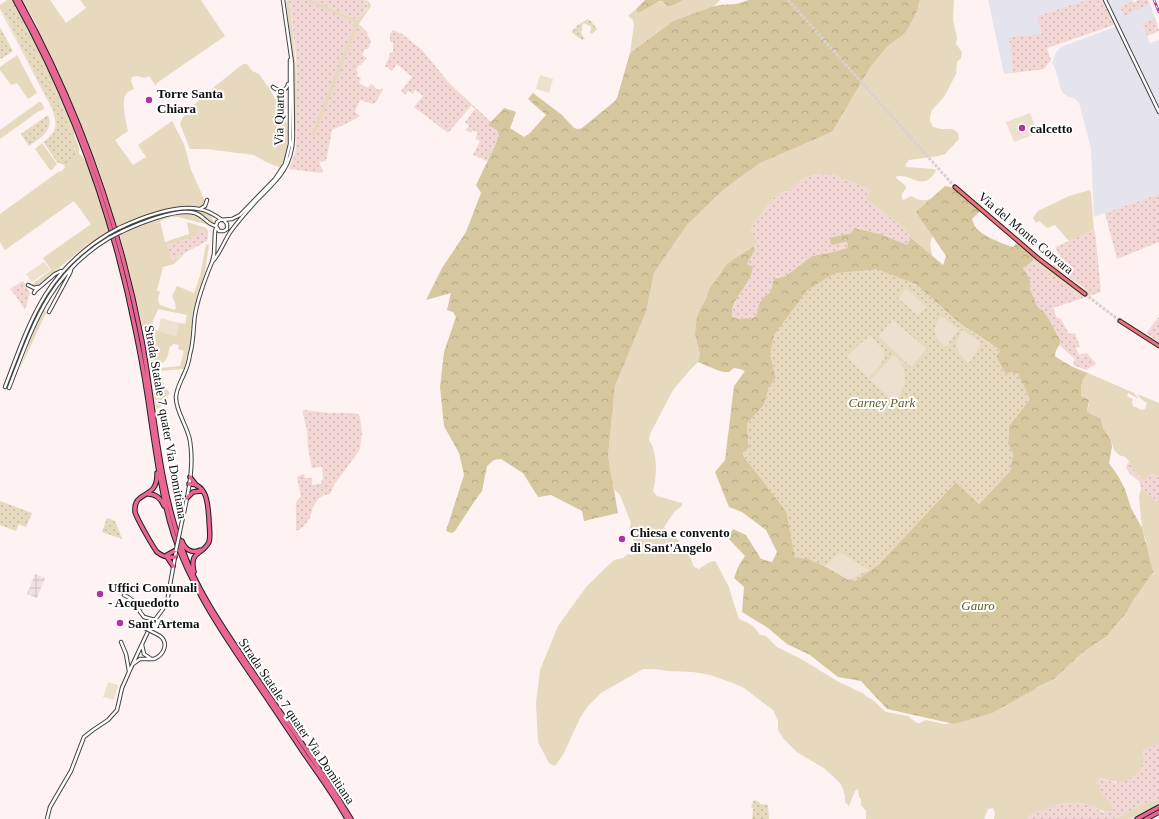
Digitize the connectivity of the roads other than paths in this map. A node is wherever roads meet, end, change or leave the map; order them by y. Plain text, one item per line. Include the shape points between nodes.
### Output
1 (15, 0) edge
2 (19, 0) edge
3 (283, 0) edge
4 (1105, 0) edge
5 (291, 57) junction
6 (290, 81) junction
7 (273, 87) dead end
8 (1159, 112) edge
9 (955, 187) tunnel mouth
10 (207, 200) dead end
11 (200, 209) junction
12 (223, 220) junction
13 (210, 224) junction
14 (216, 227) junction
15 (227, 229) junction
16 (231, 231) junction
17 (215, 232) junction
18 (212, 262) junction
19 (71, 269) junction
20 (63, 270) junction
21 (28, 285) dead end
22 (42, 285) junction
23 (34, 293) dead end
24 (1085, 294) tunnel mouth
25 (49, 312) dead end
26 (1120, 321) tunnel mouth
27 (1159, 346) edge
28 (6, 387) dead end
29 (10, 388) dead end
30 (158, 466) junction
31 (190, 477) junction
32 (189, 484) junction
33 (197, 486) junction
34 (202, 492) junction
35 (147, 494) junction
36 (187, 498) junction
37 (166, 510) junction
38 (178, 537) junction
39 (203, 549) junction
40 (176, 550) junction
41 (166, 555) junction
42 (175, 557) junction
43 (173, 566) junction
44 (194, 577) junction
45 (124, 595) dead end
46 (154, 620) junction
47 (138, 625) dead end
48 (121, 642) dead end
49 (142, 644) junction
50 (150, 658) junction
51 (132, 666) junction
52 (129, 672) junction
53 (1159, 807) edge
54 (1159, 812) edge
55 (47, 819) edge
56 (347, 819) edge
57 (351, 819) edge
58 (1137, 819) edge
59 (1146, 819) edge

1 - 30 highway, Strada Statale 7 quater Via Domitiana via 61,91 107,215 135,323
2 - 38 highway, Strada Statale 7 quater Via Domitiana via 72,108 114,226 142,339 165,488
3 - 5 street, Via Quarto
4 - 8 street
5 - 6 street, Via Quarto
5 - 16 street, Via Quarto via 293,143 289,159 280,176
6 - 7 street via 283,91
6 - 12 street, Via Quarto via 290,144 285,164 275,179 240,215
9 - 24 main road, Via del Monte Corvara via 1038,259
10 - 11 street via 205,206
11 - 12 street
11 - 20 street, bridge via 161,212 119,228 90,245
12 - 14 street via 217,222
12 - 15 street via 227,224
13 - 14 street
13 - 17 street
13 - 19 street, bridge via 205,218 192,213 153,219 109,238
14 - 15 street via 220,232
14 - 17 street
15 - 16 street
16 - 18 street, Via Quarto
17 - 18 street
18 - 31 street via 198,302 189,359 176,398 190,441
19 - 25 street
19 - 29 street via 51,293 35,321
20 - 22 street
20 - 28 street via 35,313
21 - 22 street via 34,288
22 - 23 street
26 - 27 main road
30 - 35 highway via 156,485
30 - 37 highway, Strada Statale 7 quater Via Domitiana
31 - 32 street
31 - 33 highway
32 - 33 highway
32 - 34 highway
32 - 36 street
33 - 34 highway
34 - 36 highway via 193,492
34 - 39 highway via 207,501 210,536
35 - 37 highway via 159,498
35 - 41 highway via 136,501 135,512 156,550
36 - 40 street, bridge
37 - 56 highway, Strada Statale 7 quater Via Domitiana via 183,560 207,607
38 - 39 highway via 190,550 196,552
38 - 44 highway, Strada Statale 7 quater Via Domitiana
39 - 44 highway via 193,559
40 - 41 highway
40 - 42 street
41 - 42 highway
41 - 43 highway
42 - 43 street
43 - 46 street via 167,602
44 - 57 highway, Strada Statale 7 quater Via Domitiana via 222,626
45 - 46 street via 136,602 144,617
46 - 49 street
47 - 50 street, bridge via 160,636 164,643 163,653 154,659
48 - 52 street
49 - 50 street via 144,654
49 - 51 street
50 - 51 street via 140,659
51 - 52 street
52 - 55 street via 116,710 108,720 84,737 71,771 50,807
53 - 58 highway
54 - 59 highway

